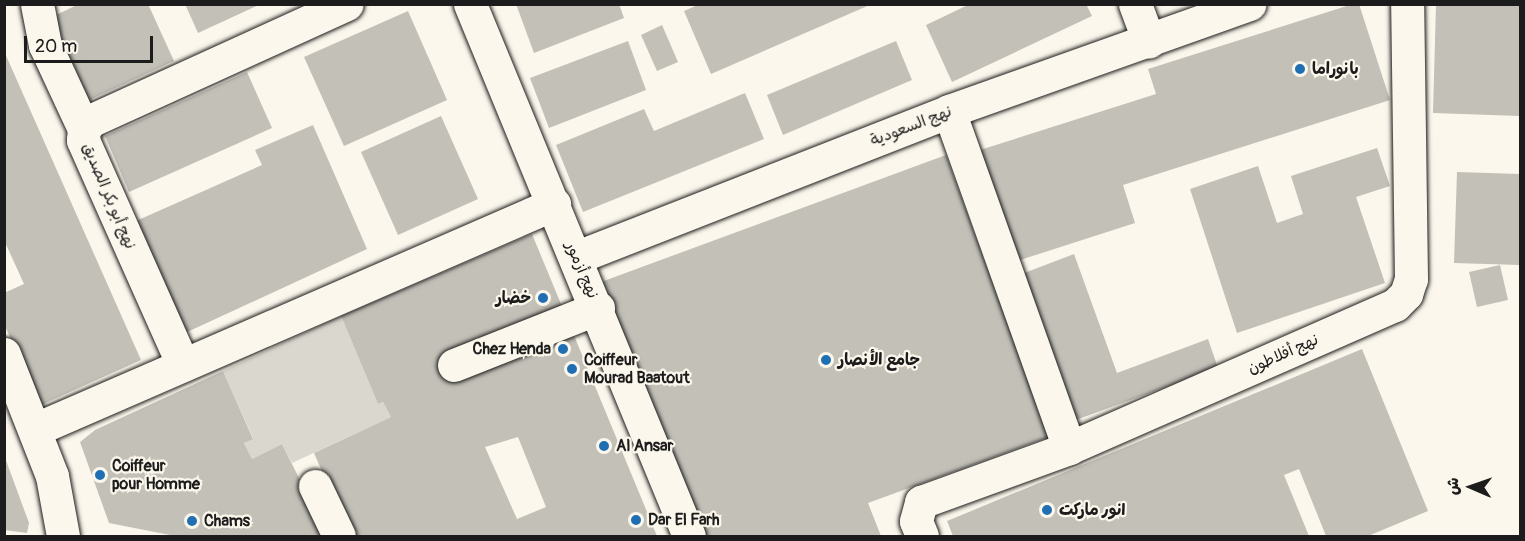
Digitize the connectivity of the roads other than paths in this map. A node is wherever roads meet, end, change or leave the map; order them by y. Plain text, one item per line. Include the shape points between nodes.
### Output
1 (37, 4) edge
2 (347, 4) edge
3 (470, 4) edge
4 (1135, 4) edge
5 (1249, 4) edge
6 (1407, 4) edge
7 (1149, 42) junction
8 (949, 111) junction
9 (84, 129) junction
10 (554, 204) junction
11 (578, 257) junction
12 (598, 308) junction
13 (4, 354) edge
14 (183, 365) junction
15 (454, 365) dead end
16 (36, 429) junction
17 (1069, 448) junction
18 (315, 486) dead end
19 (63, 537) edge
20 (339, 537) edge
21 (689, 537) edge
22 (922, 537) edge

1 - 9 street via 45,45
2 - 9 street, نهج أبو بكر الصديق via 90,121
3 - 10 street, نهج أزمور
4 - 7 street
5 - 7 street, نهج السعودية
6 - 17 street, نهج أفلاطون via 1411,279 1406,294 1395,305
7 - 8 street, نهج السعودية
8 - 11 street, نهج السعودية
8 - 17 street
9 - 14 street, نهج أبو بكر الصديق via 83,140
10 - 11 street, نهج أزمور
10 - 14 street
11 - 12 street, نهج أزمور
12 - 15 street
12 - 21 street, نهج أزمور
13 - 16 street
14 - 16 street
16 - 19 street via 58,498
17 - 22 street, نهج أفلاطون via 921,502 916,521
18 - 20 street

